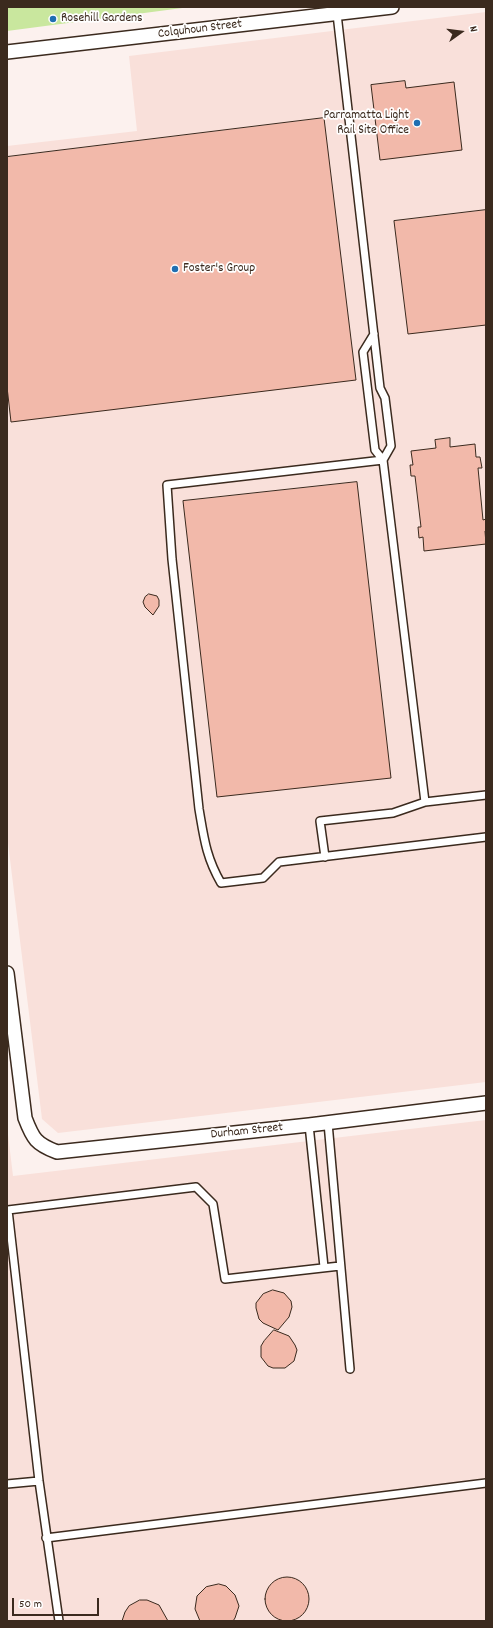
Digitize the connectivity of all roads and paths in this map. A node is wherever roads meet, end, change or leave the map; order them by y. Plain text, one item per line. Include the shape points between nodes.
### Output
1 (392, 7) edge
2 (337, 14) junction
3 (7, 52) edge
4 (374, 334) junction
5 (384, 460) junction
6 (486, 794) edge
7 (425, 802) junction
8 (486, 837) edge
9 (325, 857) junction
10 (7, 976) edge
11 (486, 1103) edge
12 (328, 1123) junction
13 (309, 1125) junction
14 (340, 1266) junction
15 (324, 1267) junction
16 (350, 1369) dead end
17 (39, 1481) junction
18 (486, 1483) edge
19 (7, 1484) edge
20 (46, 1538) junction
21 (59, 1621) edge

1 - 2 street, Colquhoun Street
2 - 3 street, Colquhoun Street
2 - 4 lane
4 - 5 lane via 380,388 385,398 391,446
4 - 5 lane via 363,352 375,450
5 - 7 lane
5 - 9 lane via 167,485 172,559 198,809 211,865 221,883 263,878 279,862
6 - 7 lane
7 - 9 lane via 393,813 320,821
8 - 9 lane
10 - 13 street, Durham Street via 25,1118 31,1133 42,1146 57,1152
11 - 12 street, Durham Street
12 - 13 street, Durham Street
12 - 14 lane
13 - 15 lane
14 - 15 lane
14 - 16 lane
15 - 17 lane via 225,1278 213,1204 196,1187 8,1210
17 - 19 lane
17 - 20 lane
18 - 20 lane
20 - 21 lane

